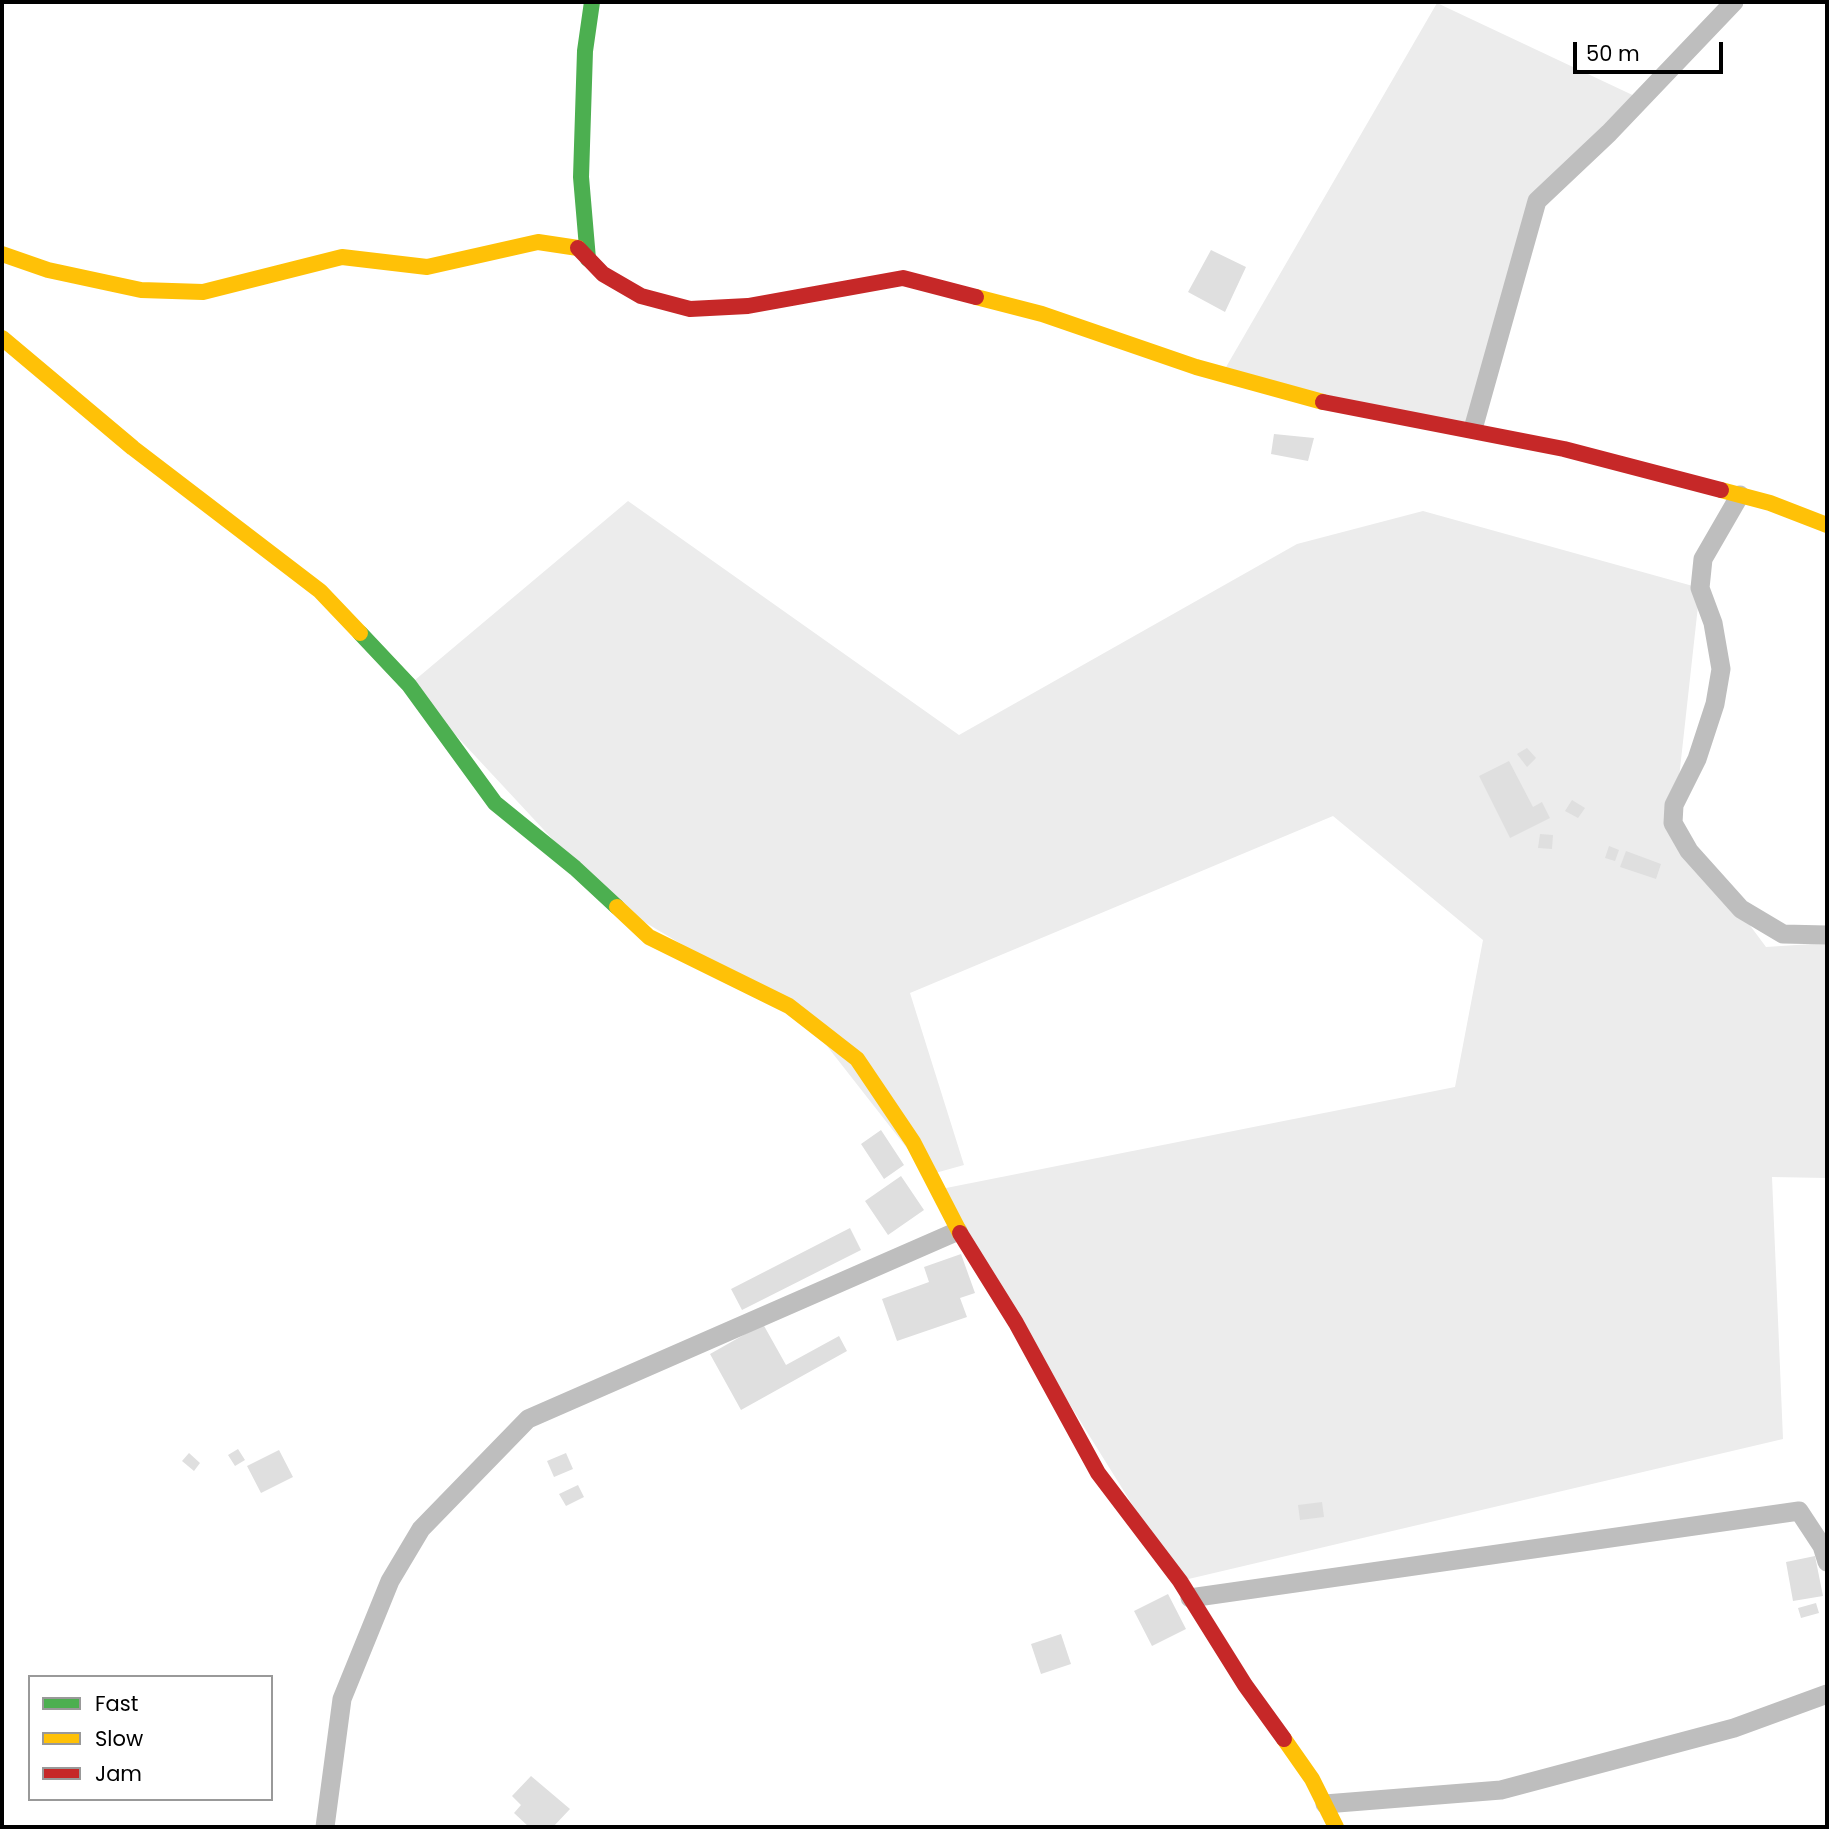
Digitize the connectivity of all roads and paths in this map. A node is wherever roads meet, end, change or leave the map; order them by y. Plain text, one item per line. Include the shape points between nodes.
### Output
1 (592, 2) edge
2 (1734, 2) edge
3 (2, 254) edge
4 (589, 259) junction
5 (2, 338) edge
6 (1473, 429) junction
7 (1740, 495) junction
8 (1827, 526) edge
9 (1827, 935) edge
10 (958, 1231) junction
11 (1827, 1562) edge
12 (1190, 1598) junction
13 (1827, 1694) edge
14 (1325, 1804) junction
15 (325, 1827) edge
16 (1336, 1827) edge

1 - 4 street via 585,51 581,177
2 - 6 street via 1537,201
3 - 4 street via 48,270 141,290 204,292 342,257 427,267 538,242 575,245
4 - 6 street via 603,274 641,296 690,309 748,306 902,278 1042,314 1196,367 1317,401
5 - 10 street via 133,448 320,591 409,685 495,803 649,937 789,1006 857,1059 913,1142
6 - 7 street
7 - 8 street
7 - 9 street via 1703,559 1700,588 1713,624 1721,669 1697,759 1674,804 1674,823 1689,851 1741,909 1783,934
10 - 12 street via 1016,1323 1098,1473
10 - 15 street via 528,1419 421,1530 390,1581 342,1699
11 - 12 street via 1799,1511
12 - 14 street
13 - 14 street via 1734,1728 1501,1790
14 - 16 street

